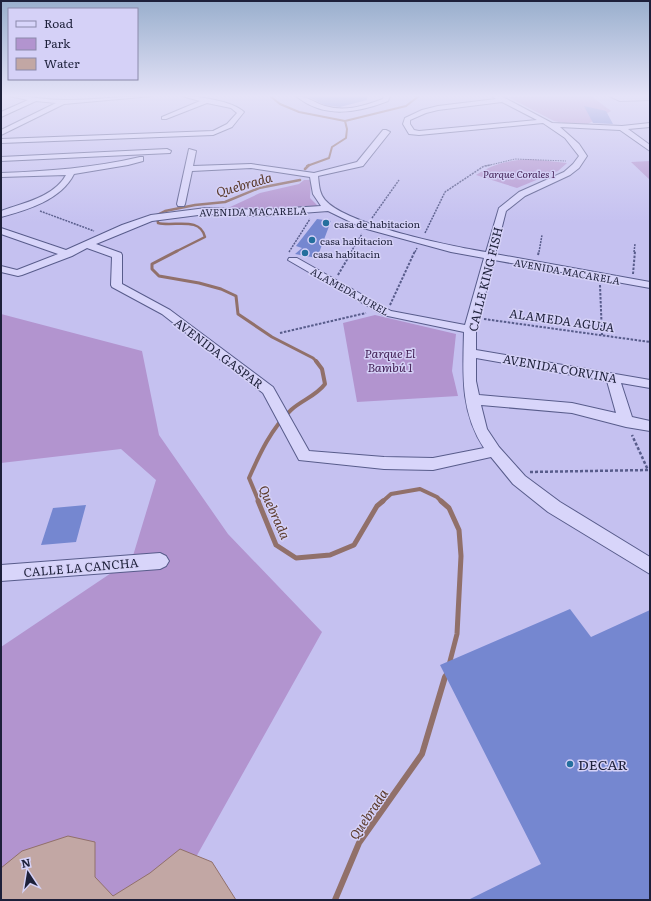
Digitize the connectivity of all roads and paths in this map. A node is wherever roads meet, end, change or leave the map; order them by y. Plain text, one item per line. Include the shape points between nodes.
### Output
1 (79, 138) edge
2 (381, 138) edge
3 (569, 138) edge
4 (635, 138) edge
5 (1, 141) edge
6 (650, 149) edge
7 (192, 150) dead end
8 (167, 151) dead end
9 (146, 153) junction
10 (20, 158) junction
11 (1, 159) edge
12 (579, 163) junction
13 (190, 169) junction
14 (71, 172) junction
15 (314, 175) junction
16 (4, 178) edge
17 (181, 204) dead end
18 (26, 205) junction
19 (329, 208) junction
20 (317, 209) junction
21 (1, 214) edge
22 (1, 231) edge
23 (542, 235) dead end
24 (107, 236) junction
25 (420, 241) junction
26 (634, 244) dead end
27 (89, 245) junction
28 (68, 254) junction
29 (490, 258) junction
30 (293, 260) joint
31 (535, 266) junction
32 (1, 269) edge
33 (599, 277) junction
34 (633, 282) junction
35 (650, 285) edge
36 (382, 310) junction
37 (472, 317) junction
38 (470, 330) junction
39 (280, 333) dead end
40 (602, 335) junction
41 (650, 342) edge
42 (469, 353) junction
43 (613, 378) junction
44 (650, 384) edge
45 (472, 399) junction
46 (626, 422) junction
47 (650, 426) edge
48 (494, 451) junction
49 (512, 472) junction
50 (160, 561) dead end
51 (650, 566) edge
52 (1, 573) edge

1 - 5 street
2 - 15 street via 360,164
3 - 12 street via 583,156
4 - 6 street
7 - 13 street
8 - 9 street
9 - 10 street
9 - 14 street via 142,158 128,163
10 - 11 street
10 - 16 street
12 - 25 path via 515,159 484,166 445,192
12 - 29 street, CALLE KING FISH via 554,181 510,201 502,210
13 - 15 street via 251,166
13 - 17 street
14 - 16 street
14 - 18 street via 58,190
15 - 19 street via 317,196 320,202
18 - 21 street
18 - 24 path
19 - 20 street, AVENIDA MACARELA
19 - 25 street, AVENIDA MACARELA via 366,226
20 - 24 street, AVENIDA MACARELA via 206,211 164,216 151,218
20 - 30 path via 287,254
22 - 28 street
23 - 31 path
24 - 27 street, AVENIDA MACARELA
25 - 29 street, AVENIDA MACARELA
25 - 36 path
26 - 34 path
27 - 28 street, AVENIDA MACARELA
27 - 48 street, AVENIDA GASPAR via 117,255 116,285 166,312 268,390 278,404 292,439 304,456 384,463 433,464
28 - 32 street, AVENIDA MACARELA via 18,273
29 - 31 street, AVENIDA MACARELA
29 - 37 street, CALLE KING FISH
30 - 36 street, ALAMEDA JUREL
31 - 33 street, AVENIDA MACARELA
33 - 34 street, AVENIDA MACARELA
33 - 40 path
34 - 35 street, AVENIDA MACARELA
36 - 38 street, ALAMEDA JUREL via 406,318
36 - 39 path
37 - 38 street, CALLE KING FISH
37 - 40 path, ALAMEDA AGUJA
38 - 42 street, CALLE KING FISH
40 - 41 path, ALAMEDA AGUJA
42 - 43 street, AVENIDA CORVINA
42 - 45 street, CALLE KING FISH
43 - 44 street, AVENIDA CORVINA
43 - 46 street
45 - 46 street via 572,408
45 - 48 street, CALLE KING FISH via 480,430
46 - 47 street
46 - 49 path via 648,470
48 - 49 street, CALLE KING FISH
49 - 51 street, CALLE KING FISH via 554,507
50 - 52 street, CALLE LA CANCHA

